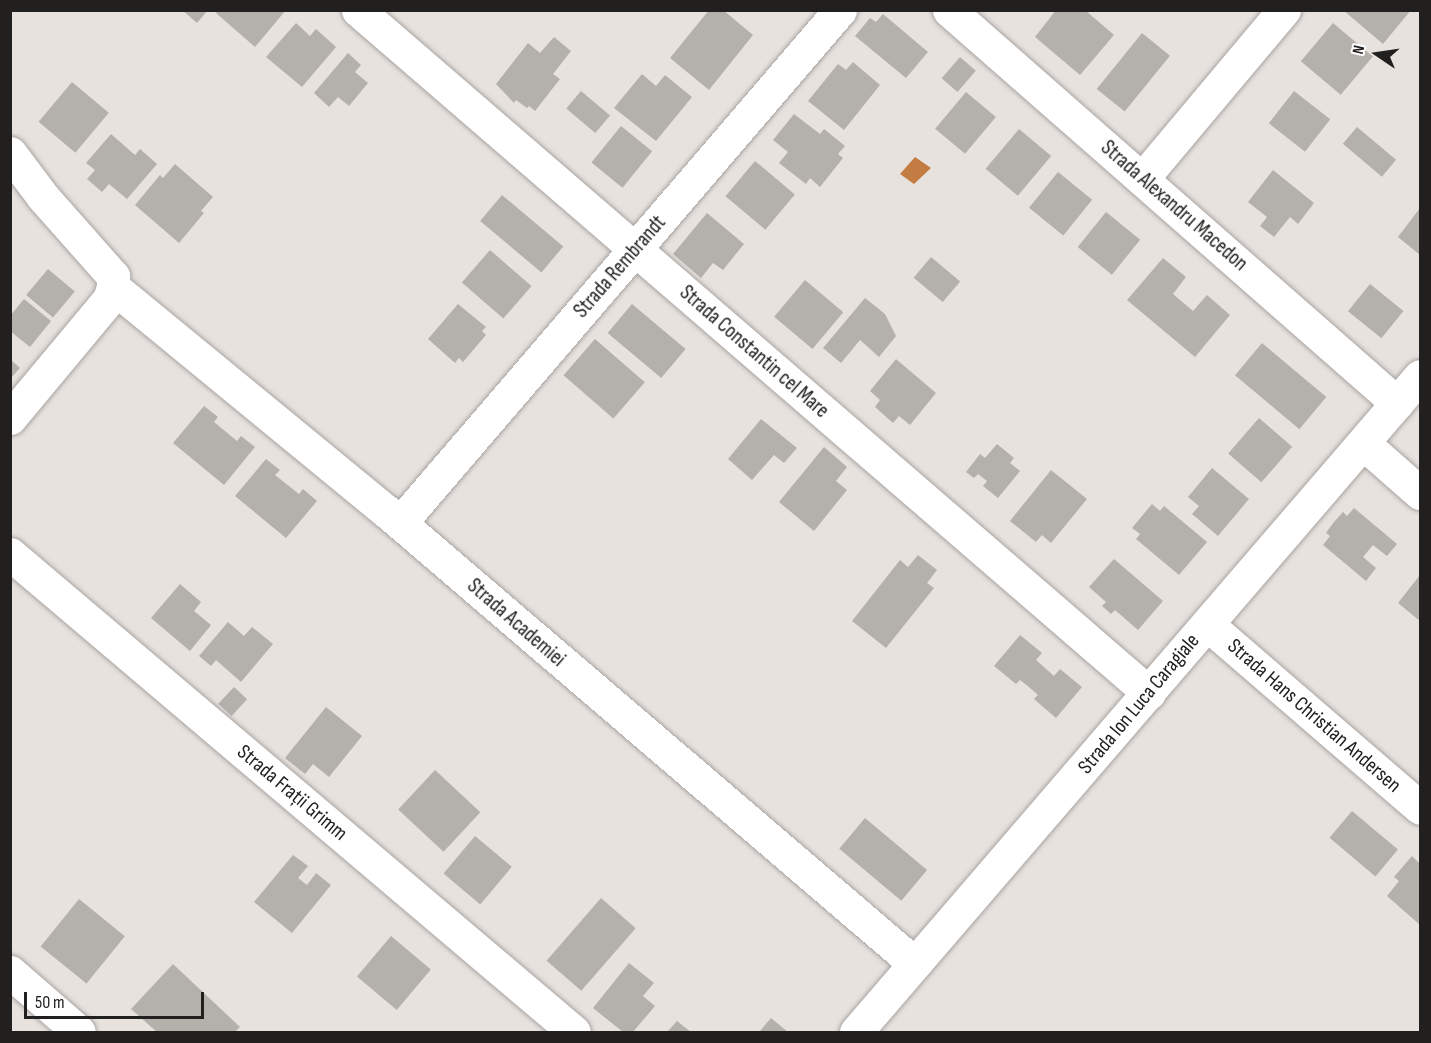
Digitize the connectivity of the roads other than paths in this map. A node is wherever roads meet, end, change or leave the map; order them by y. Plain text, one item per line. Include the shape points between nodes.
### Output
1 (358, 10) edge
2 (840, 10) edge
3 (949, 10) edge
4 (1284, 10) edge
5 (10, 153) edge
6 (1142, 179) junction
7 (635, 250) junction
8 (113, 287) junction
9 (1420, 376) edge
10 (1397, 403) junction
11 (10, 418) edge
12 (1363, 443) junction
13 (1420, 493) edge
14 (400, 523) junction
15 (10, 554) edge
16 (1208, 624) junction
17 (1149, 693) junction
18 (1420, 808) edge
19 (915, 964) junction
20 (10, 972) edge
21 (79, 1032) edge
22 (574, 1032) edge
23 (856, 1032) edge

1 - 7 street, Strada Constantin cel Mare
2 - 7 street, Strada Rembrandt
3 - 6 street, Strada Alexandru Macedon
4 - 6 street
5 - 8 street via 112,276
6 - 10 street, Strada Alexandru Macedon
7 - 14 street, Strada Rembrandt
7 - 17 street, Strada Constantin cel Mare
8 - 11 street via 110,300
8 - 14 street, Strada Academiei
9 - 10 street, Strada Ion Luca Caragiale
10 - 12 street, Strada Ion Luca Caragiale
12 - 13 street
12 - 16 street, Strada Ion Luca Caragiale
14 - 19 street, Strada Academiei
15 - 22 street, Strada Frații Grimm
16 - 17 street, Strada Ion Luca Caragiale
16 - 18 street, Strada Hans Christian Andersen
17 - 19 street, Strada Ion Luca Caragiale
19 - 23 street, Strada Ion Luca Caragiale
20 - 21 street

